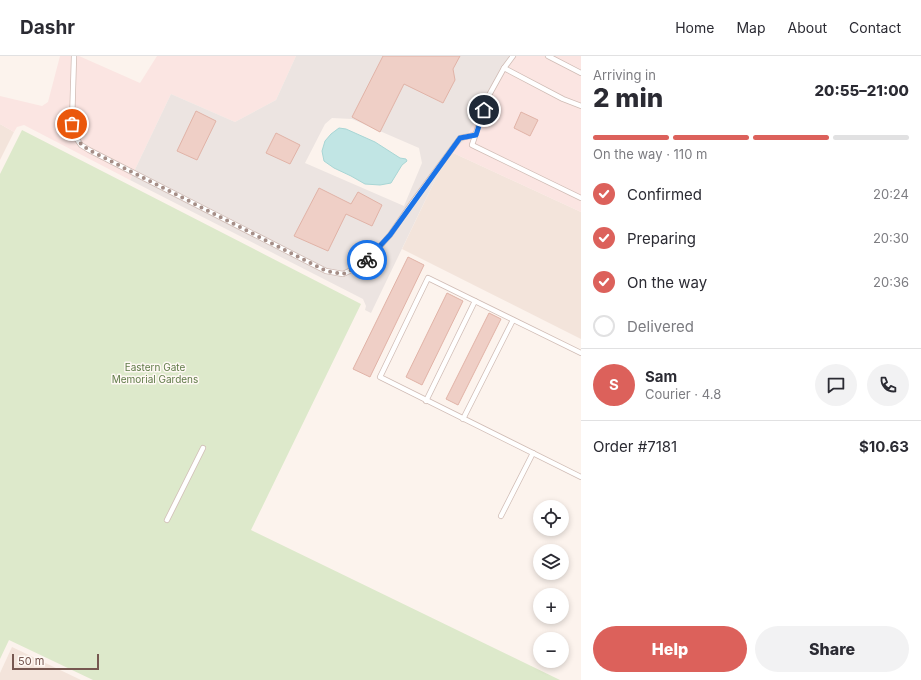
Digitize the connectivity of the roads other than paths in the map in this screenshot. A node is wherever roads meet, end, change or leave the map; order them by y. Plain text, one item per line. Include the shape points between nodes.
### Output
1 (74, 56) edge
2 (513, 56) edge
3 (548, 56) edge
4 (504, 68) junction
5 (581, 73) edge
6 (581, 106) edge
7 (476, 135) junction
8 (581, 198) edge
9 (476, 301) junction
10 (513, 320) junction
11 (581, 353) edge
12 (426, 400) junction
13 (463, 419) junction
14 (203, 448) dead end
15 (533, 453) junction
16 (581, 477) edge
17 (501, 516) dead end
18 (167, 520) dead end

1 - 7 lane via 72,124 81,145 326,271 343,274 364,264 390,235 460,138
2 - 4 lane
3 - 5 lane
4 - 6 lane
4 - 7 lane via 488,97
7 - 8 lane via 472,145
9 - 10 lane
9 - 12 lane
9 - 12 lane via 428,278 380,377
10 - 11 lane
10 - 13 lane
12 - 13 lane
13 - 15 lane
14 - 18 lane
15 - 16 lane
15 - 17 lane

